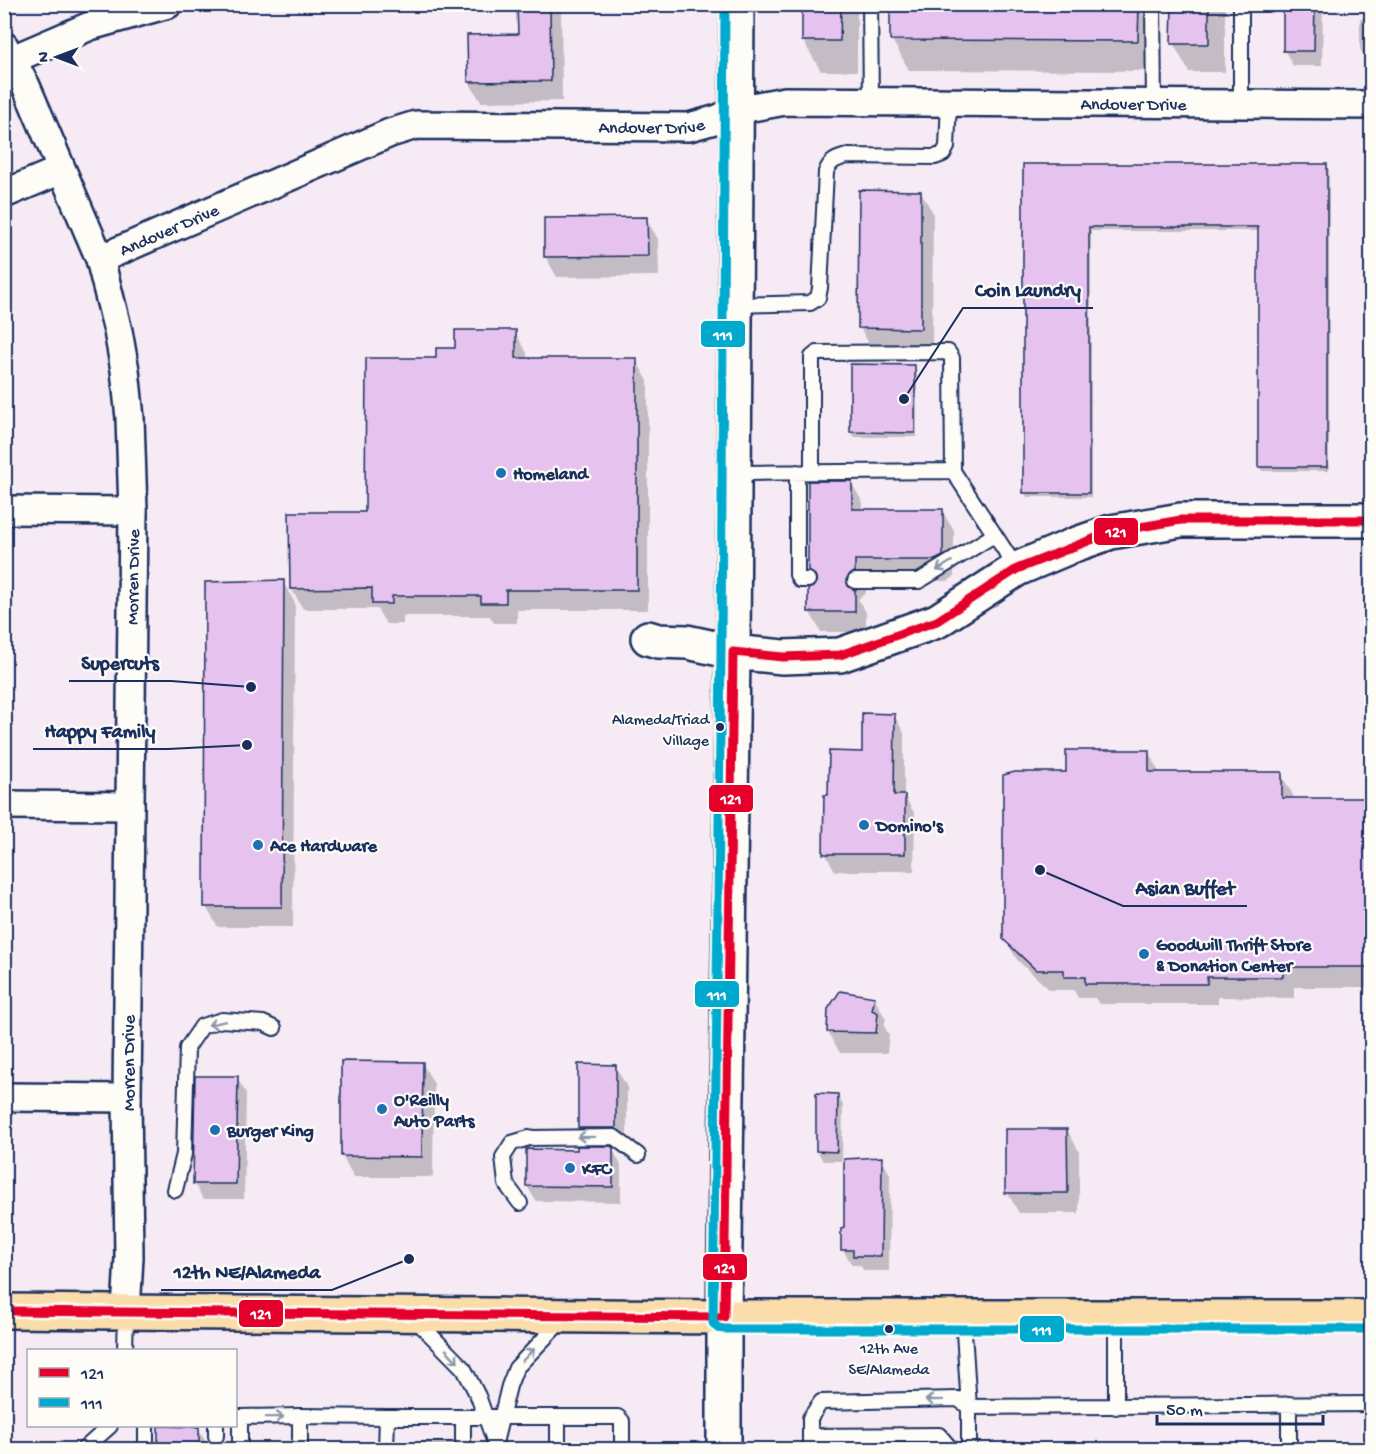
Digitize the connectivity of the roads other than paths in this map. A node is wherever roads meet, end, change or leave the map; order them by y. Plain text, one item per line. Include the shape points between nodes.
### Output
1 (168, 4) edge
2 (737, 4) edge
3 (870, 4) edge
4 (1153, 4) edge
5 (1241, 4) edge
6 (9, 53) edge
7 (871, 102) junction
8 (949, 102) junction
9 (1154, 105) junction
10 (1371, 105) edge
11 (1241, 106) junction
12 (736, 110) junction
13 (62, 170) junction
14 (4, 194) edge
15 (100, 259) junction
16 (735, 305) junction
17 (953, 471) junction
18 (797, 472) junction
19 (812, 472) junction
20 (734, 473) junction
21 (4, 510) edge
22 (133, 511) junction
23 (1371, 520) edge
24 (994, 535) junction
25 (1017, 569) junction
26 (804, 580) dead end
27 (855, 581) dead end
28 (648, 638) dead end
29 (733, 652) junction
30 (4, 805) edge
31 (130, 806) junction
32 (274, 1028) dead end
33 (4, 1097) edge
34 (127, 1098) junction
35 (638, 1155) dead end
36 (175, 1190) dead end
37 (520, 1203) dead end
38 (4, 1311) edge
39 (126, 1312) junction
40 (411, 1314) junction
41 (567, 1316) junction
42 (724, 1317) junction
43 (963, 1317) junction
44 (1116, 1317) junction
45 (1371, 1317) edge
46 (125, 1349) edge
47 (1289, 1404) junction
48 (1371, 1404) edge
49 (969, 1407) junction
50 (1116, 1407) junction
51 (300, 1416) junction
52 (501, 1416) junction
53 (238, 1417) edge
54 (387, 1417) junction
55 (463, 1417) junction
56 (485, 1417) junction
57 (558, 1417) junction
58 (108, 1427) edge
59 (146, 1427) edge
60 (810, 1443) edge
61 (495, 1446) edge
62 (83, 1449) edge
63 (146, 1449) edge
64 (240, 1449) edge
65 (300, 1449) edge
66 (386, 1449) edge
67 (463, 1449) edge
68 (558, 1449) edge
69 (622, 1449) edge
70 (724, 1449) edge
71 (952, 1449) edge
72 (969, 1449) edge
73 (1289, 1449) edge

1 - 6 street
2 - 12 street
3 - 7 lane
4 - 9 lane
5 - 11 lane
6 - 13 street, Morren Drive
7 - 8 street, Andover Drive
7 - 12 street, Andover Drive via 785,102
8 - 9 street, Andover Drive
8 - 16 lane via 947,147 943,154 847,156 829,164 818,298 810,303
9 - 11 street, Andover Drive
10 - 11 street, Andover Drive
12 - 15 street, Andover Drive via 689,127 416,125
12 - 16 street
13 - 14 street
13 - 15 street, Morren Drive
15 - 22 street, Morren Drive via 124,370
16 - 20 street
17 - 19 lane
17 - 19 lane via 952,358 948,352 817,352 812,357
17 - 24 lane
18 - 19 lane
18 - 20 lane
18 - 26 lane via 797,575
20 - 29 street
21 - 22 street
22 - 31 street, Morren Drive
23 - 25 street via 1181,520 1111,532
24 - 25 lane
24 -> 27 lane via 919,581
25 - 29 street via 937,621 840,655 783,657
28 - 29 street
29 - 42 street
30 - 31 street
31 - 34 street, Morren Drive
32 -> 36 lane via 263,1023 222,1020 202,1026 187,1048 184,1154
33 - 34 street
34 - 39 street, Morren Drive
35 -> 37 lane via 614,1137 529,1138 512,1143 503,1158 506,1184
38 - 39 main road
39 - 40 main road
39 - 46 lane
40 - 41 main road
40 -> 56 lane via 464,1369
41 - 42 main road
52 -> 41 lane via 516,1368
42 - 43 main road
42 - 70 street
43 - 44 main road
43 - 49 lane
44 - 45 main road
44 - 50 lane
47 - 48 lane
47 - 50 lane
47 - 73 lane
49 - 50 lane
49 -> 60 lane via 958,1399 821,1402 810,1418
49 - 72 lane
53 -> 51 lane
51 - 54 lane
51 - 65 lane
52 - 56 lane
52 - 57 lane
52 - 61 lane
53 - 64 lane
54 - 55 lane
54 - 66 lane
55 - 56 lane
55 - 67 lane
56 - 61 lane
57 - 68 lane
57 - 69 lane via 618,1417 622,1421
58 - 62 lane
59 - 63 lane
60 - 71 lane via 939,1436

